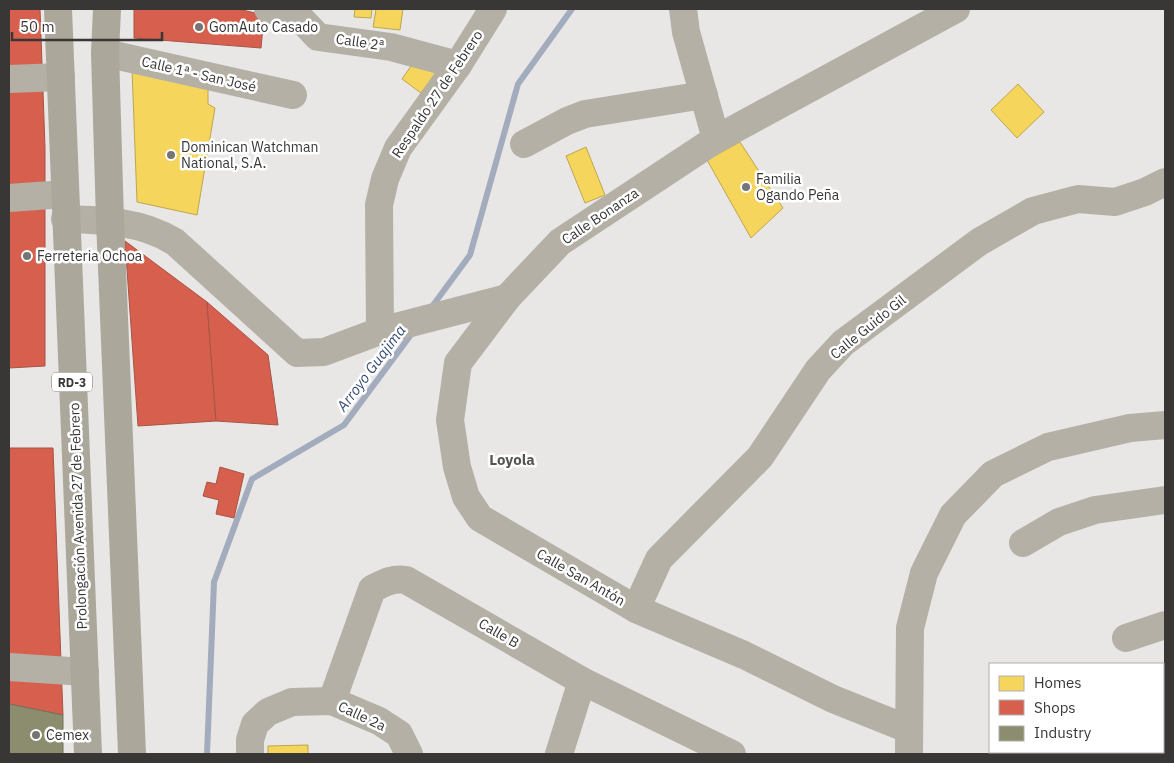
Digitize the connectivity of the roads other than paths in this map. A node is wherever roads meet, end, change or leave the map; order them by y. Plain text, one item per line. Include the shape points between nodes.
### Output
1 (58, 9) edge
2 (107, 9) edge
3 (268, 9) edge
4 (683, 9) edge
5 (956, 9) edge
6 (490, 10) edge
7 (105, 53) junction
8 (458, 65) junction
9 (60, 77) junction
10 (9, 79) edge
11 (293, 95) dead end
12 (704, 96) junction
13 (716, 139) junction
14 (524, 144) dead end
15 (1165, 182) edge
16 (9, 198) edge
17 (65, 207) junction
18 (110, 220) junction
19 (507, 298) junction
20 (380, 331) junction
21 (1165, 425) edge
22 (1165, 500) edge
23 (1023, 543) dead end
24 (636, 609) junction
25 (1165, 625) edge
26 (1126, 638) dead end
27 (9, 667) edge
28 (84, 672) junction
29 (582, 680) junction
30 (332, 702) junction
31 (908, 742) edge
32 (88, 754) edge
33 (132, 754) edge
34 (250, 754) edge
35 (409, 754) edge
36 (559, 754) edge
37 (732, 754) edge

1 - 9 main road, Prolongación Avenida 27 de Febrero / RD-3
2 - 7 main road
3 - 8 street, Calle 2ª via 299,17 318,36 391,47
4 - 12 street
5 - 13 street, Calle Bonanza
6 - 8 street, Respaldo 27 de Febrero
7 - 11 street, Calle 1ª - San José
7 - 18 main road
8 - 20 street, Respaldo 27 de Febrero via 398,148 385,179 379,205
9 - 10 street
9 - 17 main road, Prolongación Avenida 27 de Febrero / RD-3
12 - 13 street
12 - 14 street via 585,114
13 - 19 street, Calle Bonanza via 560,242
15 - 24 street, Calle Guido Gil via 1115,202 1078,198 1033,212 979,242 843,344 818,370 760,457 659,559
16 - 17 street
17 - 18 street
17 - 28 main road, Prolongación Avenida 27 de Febrero / RD-3
18 - 20 street via 161,234 175,242 297,353 324,352
18 - 33 main road
19 - 20 street
19 - 24 street, Calle San Antón via 458,363 450,420 466,496 480,518
21 - 31 street via 1130,428 1048,447 993,474 953,515 924,573 910,628
22 - 23 street via 1096,510 1059,522
24 - 31 street, Calle San Antón via 744,655 833,699
25 - 26 street
27 - 28 street
28 - 32 main road, Prolongación Avenida 27 de Febrero / RD-3
29 - 30 street, Calle B via 406,580 396,578 372,589
29 - 36 street
29 - 37 street, Calle B
30 - 34 street via 292,702 268,712 255,724
30 - 35 street, Calle 2a via 379,721 399,734

